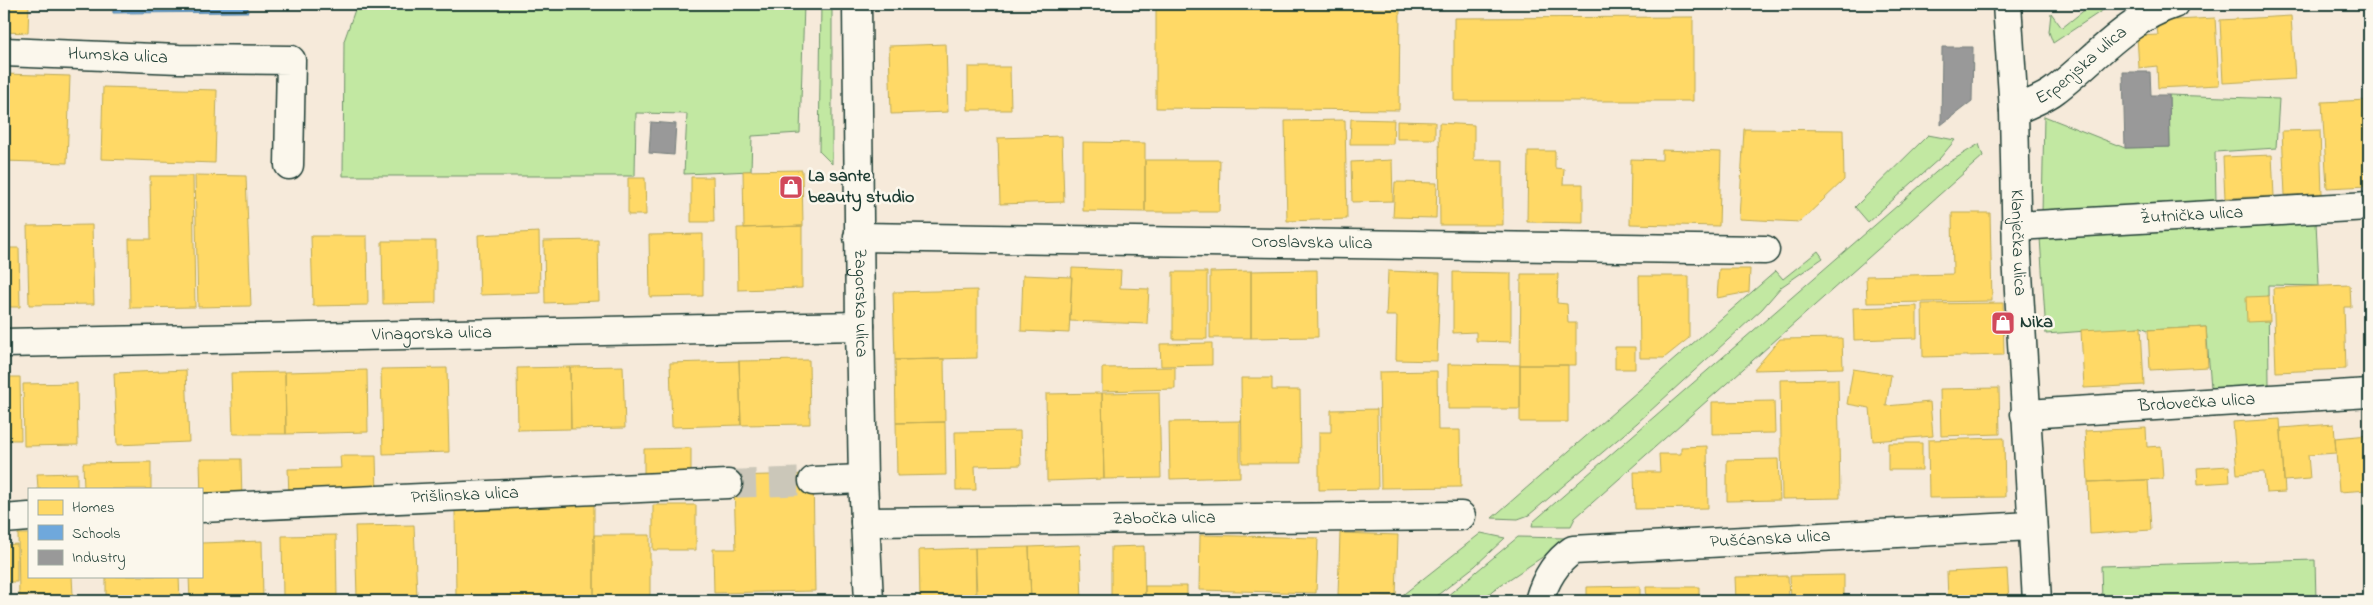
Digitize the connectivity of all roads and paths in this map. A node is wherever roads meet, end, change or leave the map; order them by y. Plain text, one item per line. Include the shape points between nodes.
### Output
1 (857, 4) edge
2 (2007, 4) edge
3 (2174, 4) edge
4 (4, 52) edge
5 (2014, 110) junction
6 (289, 165) dead end
7 (2369, 206) edge
8 (2016, 226) junction
9 (858, 237) junction
10 (1765, 250) dead end
11 (860, 326) junction
12 (4, 343) edge
13 (2369, 393) edge
14 (2025, 414) junction
15 (863, 479) junction
16 (812, 481) tunnel mouth
17 (728, 484) tunnel mouth
18 (202, 508) edge
19 (28, 516) edge
20 (1461, 516) dead end
21 (4, 519) edge
22 (865, 522) junction
23 (2032, 526) junction
24 (869, 601) edge
25 (1539, 601) edge
26 (2037, 601) edge

1 - 9 street, Zagorska ulica
2 - 5 street, Klanječka ulica
3 - 5 street, Erpenjska ulica via 2134,24 2054,91
4 - 6 street, Humska ulica via 291,60
5 - 8 street, Klanječka ulica
7 - 8 street, Žutnička ulica
8 - 14 street, Klanječka ulica
9 - 10 street, Oroslavska ulica
9 - 11 street, Zagorska ulica
11 - 12 street, Vinagorska ulica
11 - 15 street, Zagorska ulica
13 - 14 street, Brdovečka ulica
14 - 23 street, Klanječka ulica
15 - 16 street
15 - 22 street, Zagorska ulica
17 - 18 street, Prišlinska ulica
19 - 21 street
20 - 22 street, Zabočka ulica
22 - 24 street, Zagorska ulica
23 - 25 street, Pušćanska ulica via 1573,550 1562,557 1544,583
23 - 26 street, Klanječka ulica

